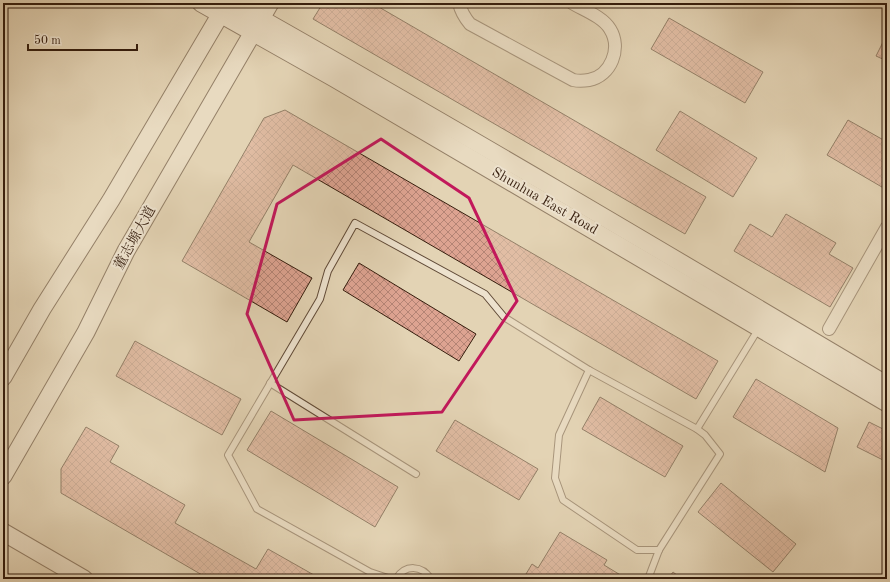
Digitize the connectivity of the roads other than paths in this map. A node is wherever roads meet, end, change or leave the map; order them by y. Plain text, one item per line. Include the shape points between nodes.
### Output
1 (201, 3) edge
2 (233, 3) edge
3 (270, 3) edge
4 (460, 3) edge
5 (572, 3) edge
6 (224, 8) edge
7 (257, 26) junction
8 (887, 227) edge
9 (759, 328) junction
10 (829, 329) dead end
11 (589, 370) junction
12 (3, 377) edge
13 (270, 383) junction
14 (887, 384) edge
15 (887, 403) edge
16 (696, 429) junction
17 (416, 474) dead end
18 (3, 476) edge
19 (3, 532) edge
20 (659, 550) junction
21 (84, 579) edge
22 (391, 579) edge
23 (396, 579) edge
24 (431, 579) edge
25 (648, 579) edge

1 - 6 street, Shunhua East Road
2 - 7 street, Shunhua East Road
3 - 7 street, 董志塬大道
4 - 5 street via 470,24 573,80 589,80 596,78 608,68 615,52 615,44 605,23
6 - 7 street, Shunhua East Road
6 - 12 street
7 - 9 street, Shunhua East Road via 341,82
7 - 14 street, Shunhua East Road via 343,65
7 - 18 street, 董志塬大道 via 126,251 86,332
8 - 10 street
9 - 15 street, Shunhua East Road
9 - 16 lane
11 - 13 lane via 504,317 484,294 355,223 328,271 320,299
11 - 16 lane
11 - 20 lane via 559,435 555,478 563,500 637,550
13 - 17 lane
13 - 22 lane via 228,455 257,509 370,572
16 - 20 lane via 705,434 720,454
19 - 21 street
20 - 25 lane
23 - 24 lane via 404,571 416,568

